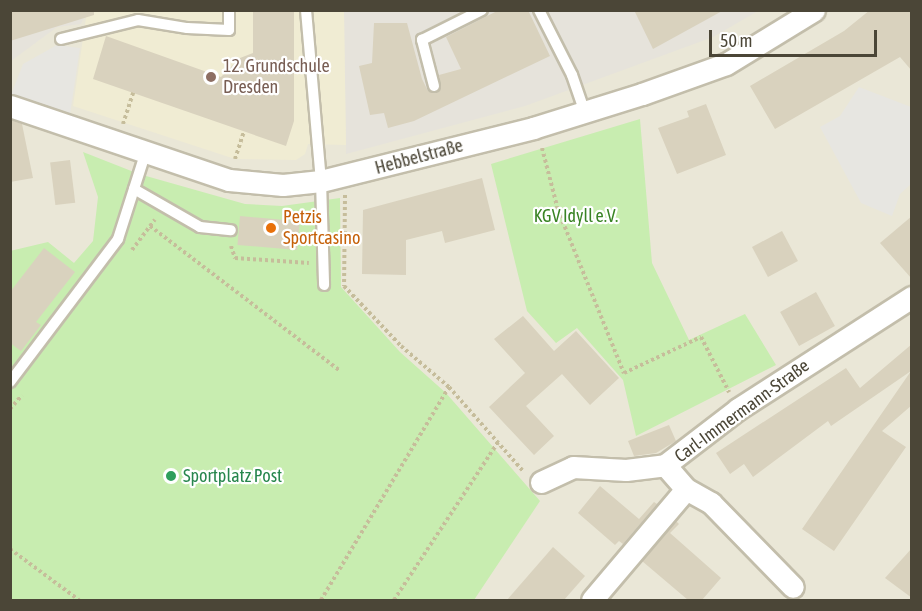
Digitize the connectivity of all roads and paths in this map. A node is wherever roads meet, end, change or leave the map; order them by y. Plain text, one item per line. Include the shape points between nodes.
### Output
1 (229, 10) edge
2 (306, 10) edge
3 (482, 10) edge
4 (539, 10) edge
5 (814, 10) edge
6 (140, 15) edge
7 (61, 39) dead end
8 (434, 86) dead end
9 (134, 93) dead end
10 (10, 106) edge
11 (585, 112) junction
12 (533, 128) junction
13 (244, 132) dead end
14 (117, 142) junction
15 (146, 151) junction
16 (345, 177) junction
17 (229, 180) junction
18 (321, 181) junction
19 (134, 189) junction
20 (150, 226) dead end
21 (231, 230) joint
22 (325, 264) junction
23 (324, 285) dead end
24 (912, 297) edge
25 (340, 371) dead end
26 (10, 382) edge
27 (449, 387) junction
28 (738, 409) junction
29 (498, 441) junction
30 (665, 465) junction
31 (542, 482) joint
32 (687, 489) junction
33 (10, 549) edge
34 (794, 587) dead end
35 (79, 600) edge
36 (321, 600) edge
37 (394, 600) edge
38 (592, 600) edge

1 - 6 lane via 229,30 187,28
2 - 18 lane
3 - 8 lane via 422,40
4 - 11 lane via 572,75
5 - 11 street, Hebbelstraße via 726,64
6 - 7 lane
9 - 14 path
10 - 14 street, Hebbelstraße
11 - 12 street, Hebbelstraße
12 - 16 street, Hebbelstraße
12 - 28 path via 558,210 624,373 701,337
13 - 17 path
14 - 15 street, Hebbelstraße
15 - 17 street, Hebbelstraße
15 - 19 lane
16 - 18 street, Hebbelstraße
16 - 27 path via 344,286 401,346
17 - 18 street, Hebbelstraße via 283,185
18 - 22 lane
19 - 21 lane via 200,227
19 - 26 lane via 118,239
20 - 25 path
21 - 22 path via 231,253 235,258
22 - 23 lane
24 - 28 street, Carl-Immermann-Straße
27 - 29 path
27 - 36 path
28 - 30 street, Carl-Immermann-Straße
29 - 31 path via 533,483
29 - 37 path
30 - 31 street, Carl-Immermann-Straße via 626,470 573,467
30 - 32 street
32 - 34 street via 711,503
32 - 38 street
33 - 35 path

